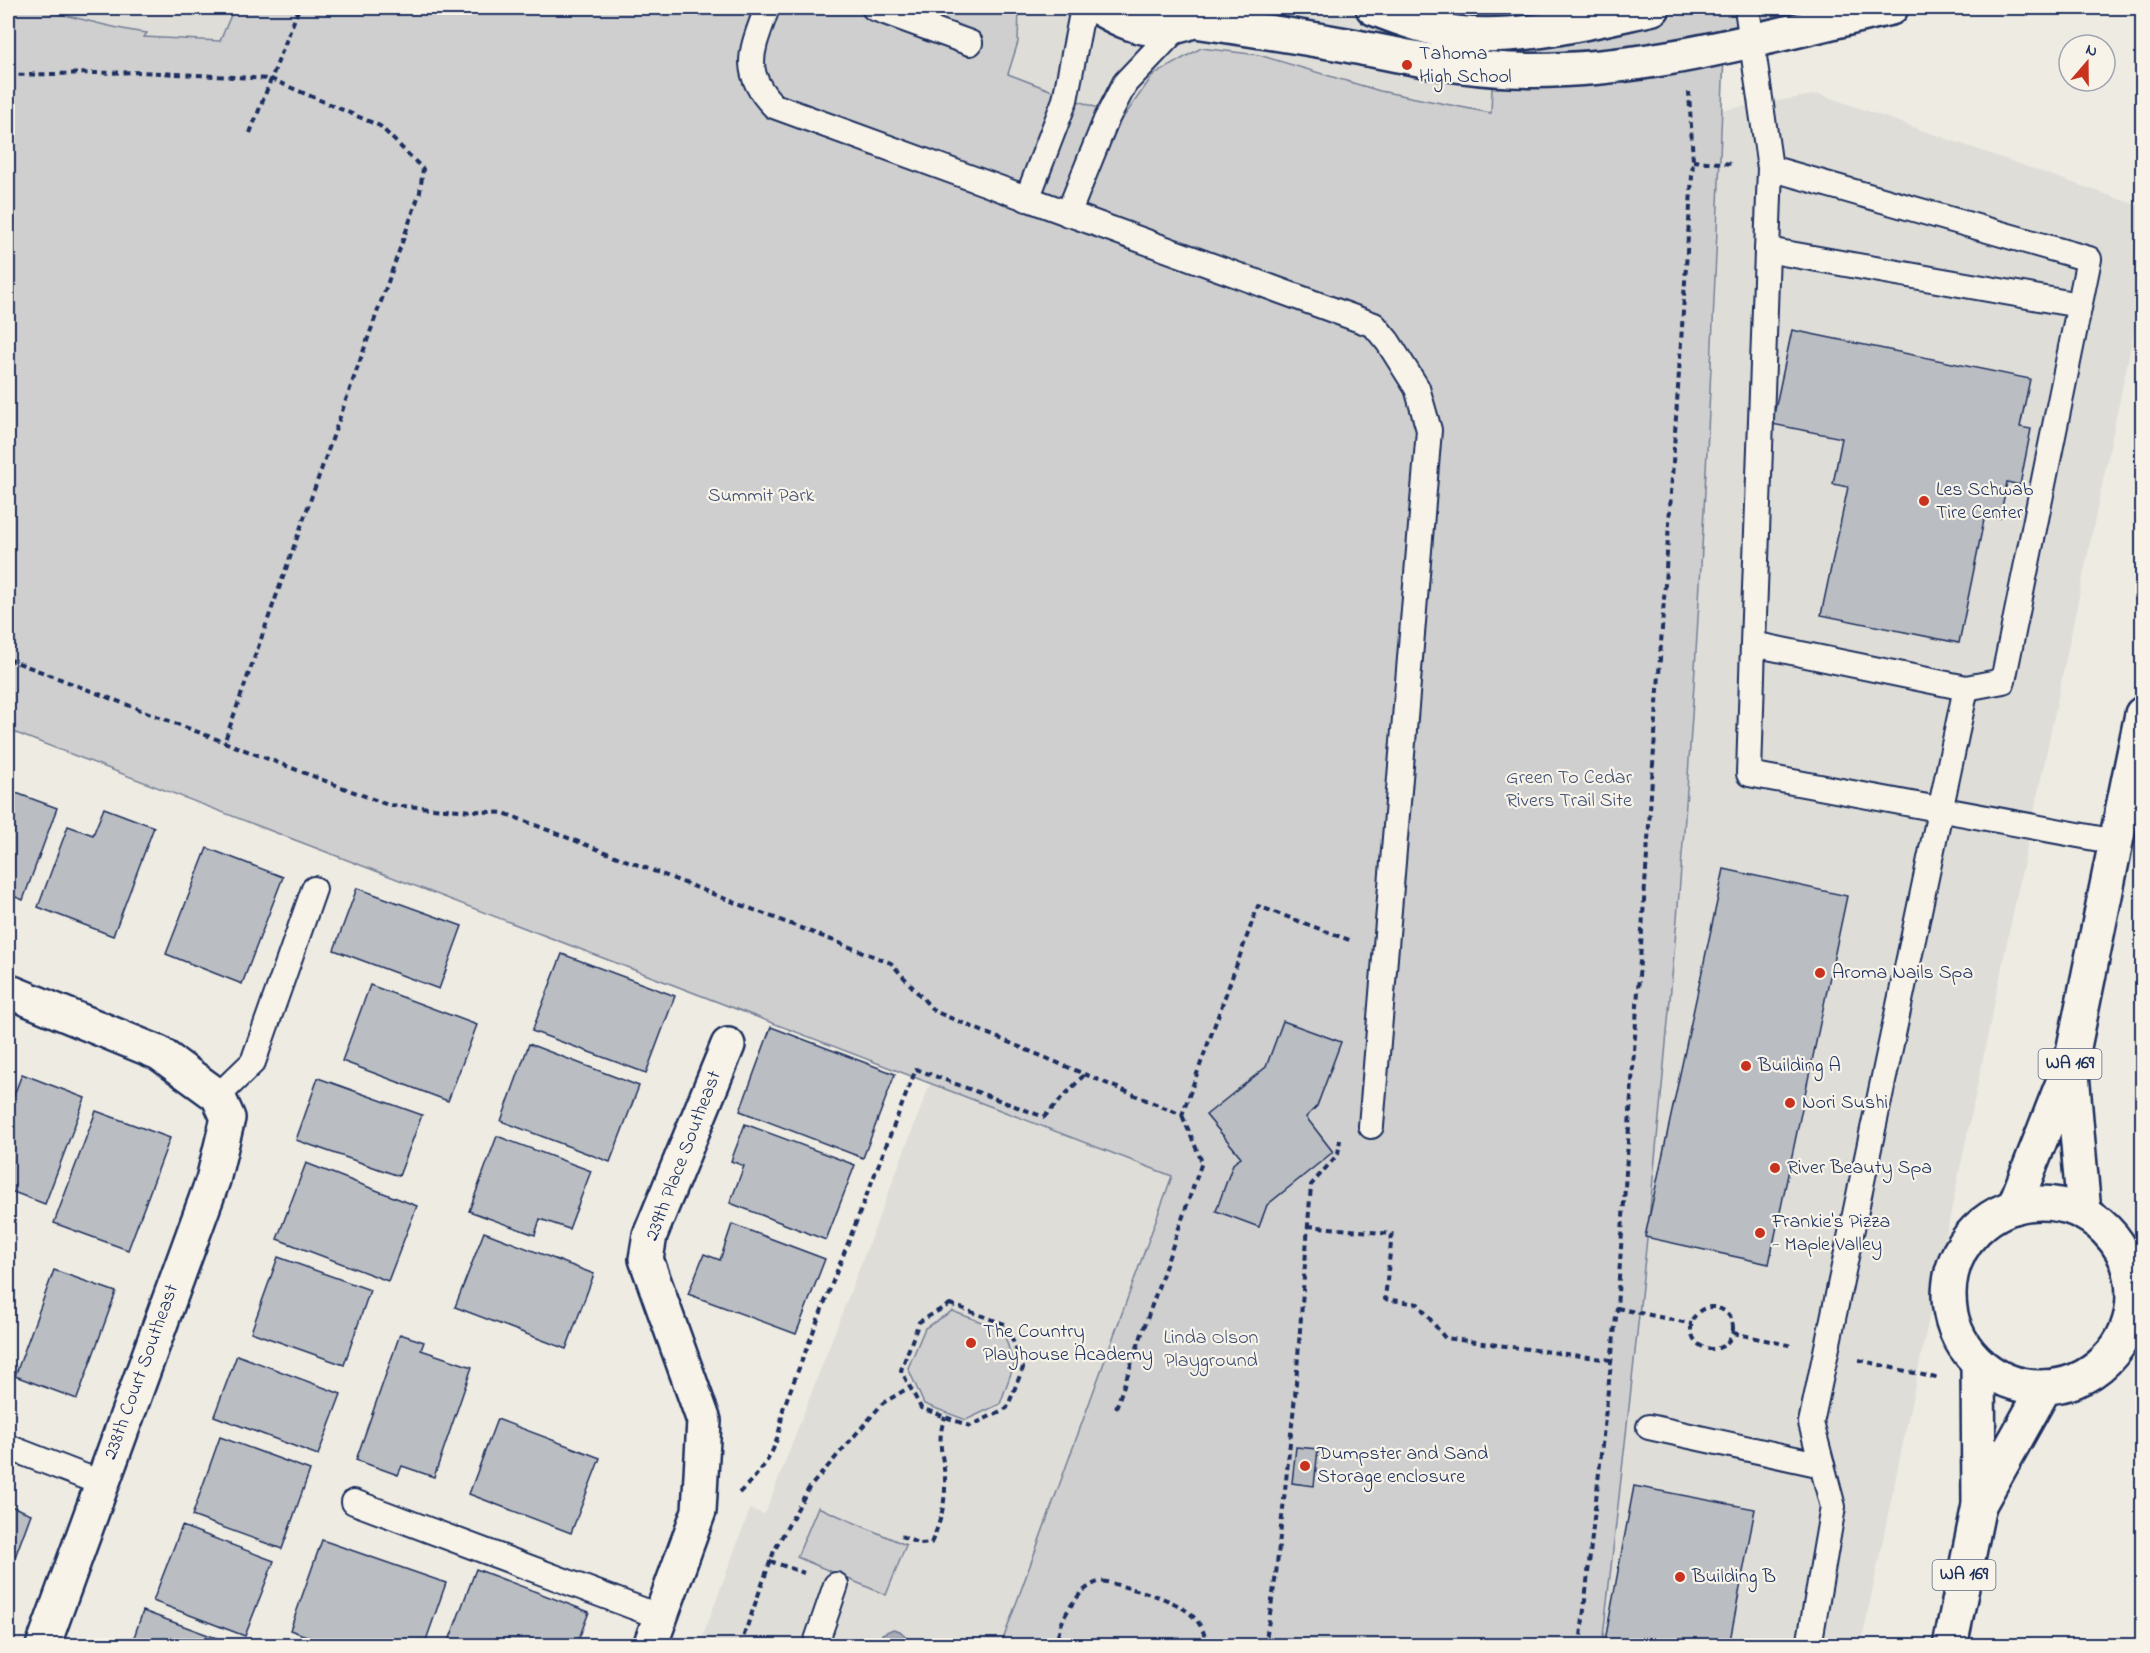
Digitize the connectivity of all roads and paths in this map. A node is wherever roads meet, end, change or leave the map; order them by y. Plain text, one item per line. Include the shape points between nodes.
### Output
1 (299, 8) edge
2 (767, 8) edge
3 (874, 8) edge
4 (1083, 8) edge
5 (1099, 8) edge
6 (1373, 8) edge
7 (1653, 8) edge
8 (1747, 8) edge
9 (1891, 8) edge
10 (1197, 18) edge
11 (1753, 40) junction
12 (970, 43) dead end
13 (1687, 56) junction
14 (8, 75) edge
15 (271, 79) junction
16 (250, 133) dead end
17 (1693, 160) junction
18 (1770, 168) junction
19 (1028, 199) junction
20 (1068, 214) junction
21 (1767, 250) junction
22 (2079, 305) junction
23 (1753, 644) junction
24 (8, 659) edge
25 (1966, 688) junction
26 (2142, 714) edge
27 (224, 743) junction
28 (1942, 809) junction
29 (2116, 842) junction
30 (314, 889) dead end
31 (1385, 953) junction
32 (8, 991) edge
33 (728, 1045) dead end
34 (2071, 1062) junction
35 (1085, 1074) junction
36 (218, 1096) junction
37 (1182, 1114) junction
38 (1371, 1126) dead end
39 (1341, 1130) dead end
40 (2014, 1207) junction
41 (2084, 1213) junction
42 (1308, 1226) junction
43 (1617, 1308) junction
44 (1692, 1324) junction
45 (1611, 1360) junction
46 (1978, 1363) junction
47 (910, 1387) junction
48 (2045, 1387) junction
49 (1116, 1408) dead end
50 (945, 1416) junction
51 (1649, 1427) dead end
52 (8, 1447) edge
53 (1822, 1465) junction
54 (101, 1483) junction
55 (354, 1502) dead end
56 (1979, 1505) junction
57 (699, 1511) junction
58 (901, 1536) dead end
59 (836, 1585) dead end
60 (656, 1631) edge
61 (43, 1646) edge
62 (740, 1646) edge
63 (815, 1646) edge
64 (1057, 1646) edge
65 (1206, 1646) edge
66 (1265, 1646) edge
67 (1580, 1646) edge
68 (1809, 1646) edge
69 (1950, 1646) edge

1 - 15 path
2 - 19 lane via 751,53 755,78 774,106
3 - 12 lane
4 - 19 lane via 1065,100
5 - 10 street via 1126,24 1157,30
6 - 7 street via 1457,33 1507,33 1585,23
8 - 11 lane
9 - 11 street
10 - 13 street via 1451,66 1511,70 1597,68
10 - 20 lane via 1125,83
11 - 13 street
11 - 18 lane
13 - 17 path
14 - 15 path via 141,72
15 - 16 path
15 - 27 path via 380,126 423,169 416,204
17 - 18 path
17 - 43 path
18 - 21 lane
18 - 22 lane via 2089,259
19 - 20 lane
20 - 31 lane via 1374,325 1417,388 1429,430
21 - 22 lane
21 - 23 lane
22 - 25 lane via 2003,681
23 - 25 lane
23 - 28 lane via 1749,774
24 - 27 path
25 - 28 lane
26 - 29 street, WA 169
27 - 35 path via 388,805 504,813 891,963 934,1011
28 - 29 lane
28 - 53 lane via 1812,1423
29 - 34 street, WA 169
30 - 36 lane via 253,1062
31 - 37 path via 1258,906
31 - 38 lane
32 - 36 street via 159,1053
33 - 57 street, 239th Place Southeast via 650,1235 646,1259 704,1421
34 - 40 street, WA 169
34 - 41 street, WA 169
35 - 37 path
35 - 57 path via 1044,1117 916,1069 783,1409 780,1438 761,1473 735,1497 722,1521
36 - 54 street, 238th Court Southeast via 228,1118 213,1180
37 - 49 path via 1202,1162
39 - 42 path via 1338,1154 1311,1185
40 - 41 street via 2045,1203
40 - 46 street via 1992,1216 1973,1232 1959,1252 1951,1274 1948,1298 1952,1322
41 - 48 street via 2104,1227 2119,1246 2129,1268 2131,1315 2122,1338 2103,1363 2068,1383
42 - 45 path via 1392,1234 1385,1299 1418,1304 1445,1338
42 - 66 path via 1295,1396
43 - 44 path
43 - 45 path
44 - 44 path via 1694,1338 1712,1349 1725,1345 1732,1333 1731,1320 1716,1307 1704,1309
45 - 67 path
46 - 48 street via 2013,1382
46 - 56 street, WA 169
47 - 50 path via 921,1408
47 - 50 path via 901,1370 920,1322 950,1304 1008,1325 1023,1368 1007,1408 970,1426
47 - 62 path via 883,1403 808,1488 774,1551
48 - 56 street, WA 169
50 - 58 path via 939,1434 945,1476 940,1522 931,1543 920,1544
51 - 53 lane
52 - 54 lane
53 - 68 lane via 1833,1507
54 - 61 street, 238th Court Southeast
55 - 60 lane
56 - 69 street, WA 169
57 - 60 street, 239th Place Southeast
59 - 63 lane
64 - 65 path via 1056,1634 1068,1610 1089,1586 1100,1581 1165,1598 1196,1619

